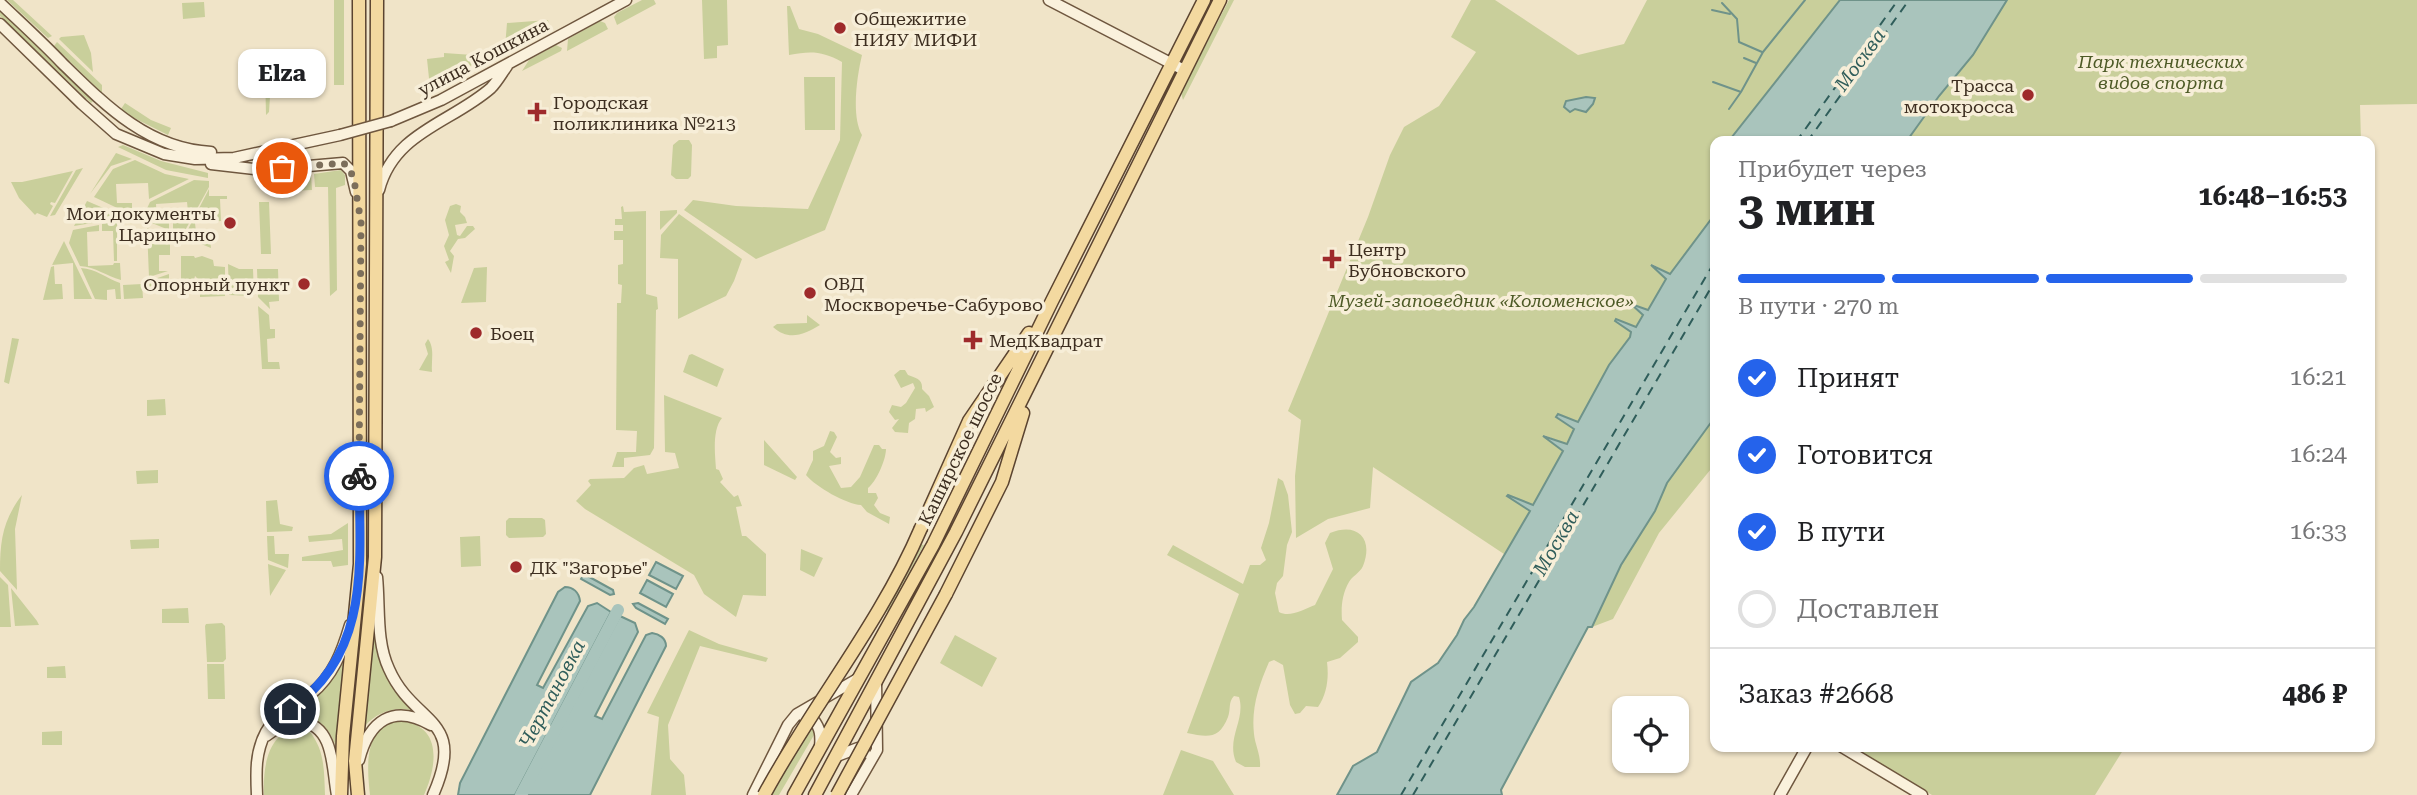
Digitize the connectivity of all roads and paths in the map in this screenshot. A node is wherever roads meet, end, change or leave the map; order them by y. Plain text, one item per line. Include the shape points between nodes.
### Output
1 (359, 0) edge
2 (377, 0) edge
3 (626, 0) edge
4 (1049, 0) edge
5 (1204, 0) edge
6 (1220, 0) edge
7 (0, 3) edge
8 (0, 24) edge
9 (508, 63) junction
10 (1170, 63) junction
11 (1184, 70) junction
12 (259, 152) junction
13 (195, 159) junction
14 (377, 201) junction
15 (361, 222) junction
16 (1052, 301) junction
17 (1032, 382) junction
18 (375, 557) junction
19 (359, 592) junction
20 (859, 678) junction
21 (876, 681) junction
22 (436, 728) junction
23 (783, 734) junction
24 (262, 741) junction
25 (820, 749) junction
26 (1804, 752) edge
27 (1850, 752) edge
28 (837, 756) junction
29 (864, 772) junction
30 (355, 780) junction
31 (257, 795) edge
32 (339, 795) edge
33 (358, 795) edge
34 (433, 795) edge
35 (753, 795) edge
36 (764, 795) edge
37 (794, 795) edge
38 (815, 795) edge
39 (837, 795) edge
40 (851, 795) edge
41 (1780, 795) edge
42 (1922, 795) edge

1 - 15 main road
2 - 14 main road
3 - 9 main road, улица Кошкина
4 - 10 main road
5 - 10 main road, Каширское шоссе
6 - 11 main road, Каширское шоссе
7 - 12 main road via 125,122 172,145 196,151
8 - 13 main road via 116,134 164,154
9 - 12 main road, улица Кошкина, bridge via 391,121
9 - 14 main road via 492,87 416,136 392,159
10 - 11 main road
10 - 16 main road, Каширское шоссе
11 - 17 main road, Каширское шоссе
12 - 13 main road
13 - 15 main road via 254,170 343,163 354,180
14 - 18 main road
15 - 19 main road
16 - 20 main road, Каширское шоссе via 933,545
16 - 36 main road, bridge via 983,398 906,560
17 - 21 main road, Каширское шоссе
17 - 39 main road, bridge via 1002,482 947,594
18 - 22 main road via 386,663 399,687
18 - 30 main road
19 - 24 main road via 335,665 311,695 276,719
19 - 32 main road
20 - 23 main road via 805,708
20 - 25 main road, Каширское шоссе
21 - 28 main road, Каширское шоссе
21 - 29 main road via 877,750
22 - 30 main road via 402,715 377,723 362,748
22 - 34 main road via 445,761
23 - 25 main road via 795,721 809,717 821,733
23 - 35 main road
24 - 31 main road via 256,766
24 - 32 main road via 288,724 314,726 327,742
25 - 37 main road, Каширское шоссе
26 - 41 main road
27 - 42 main road
28 - 29 main road via 853,748 863,750 867,760
28 - 38 main road, Каширское шоссе
29 - 40 main road
30 - 33 main road

